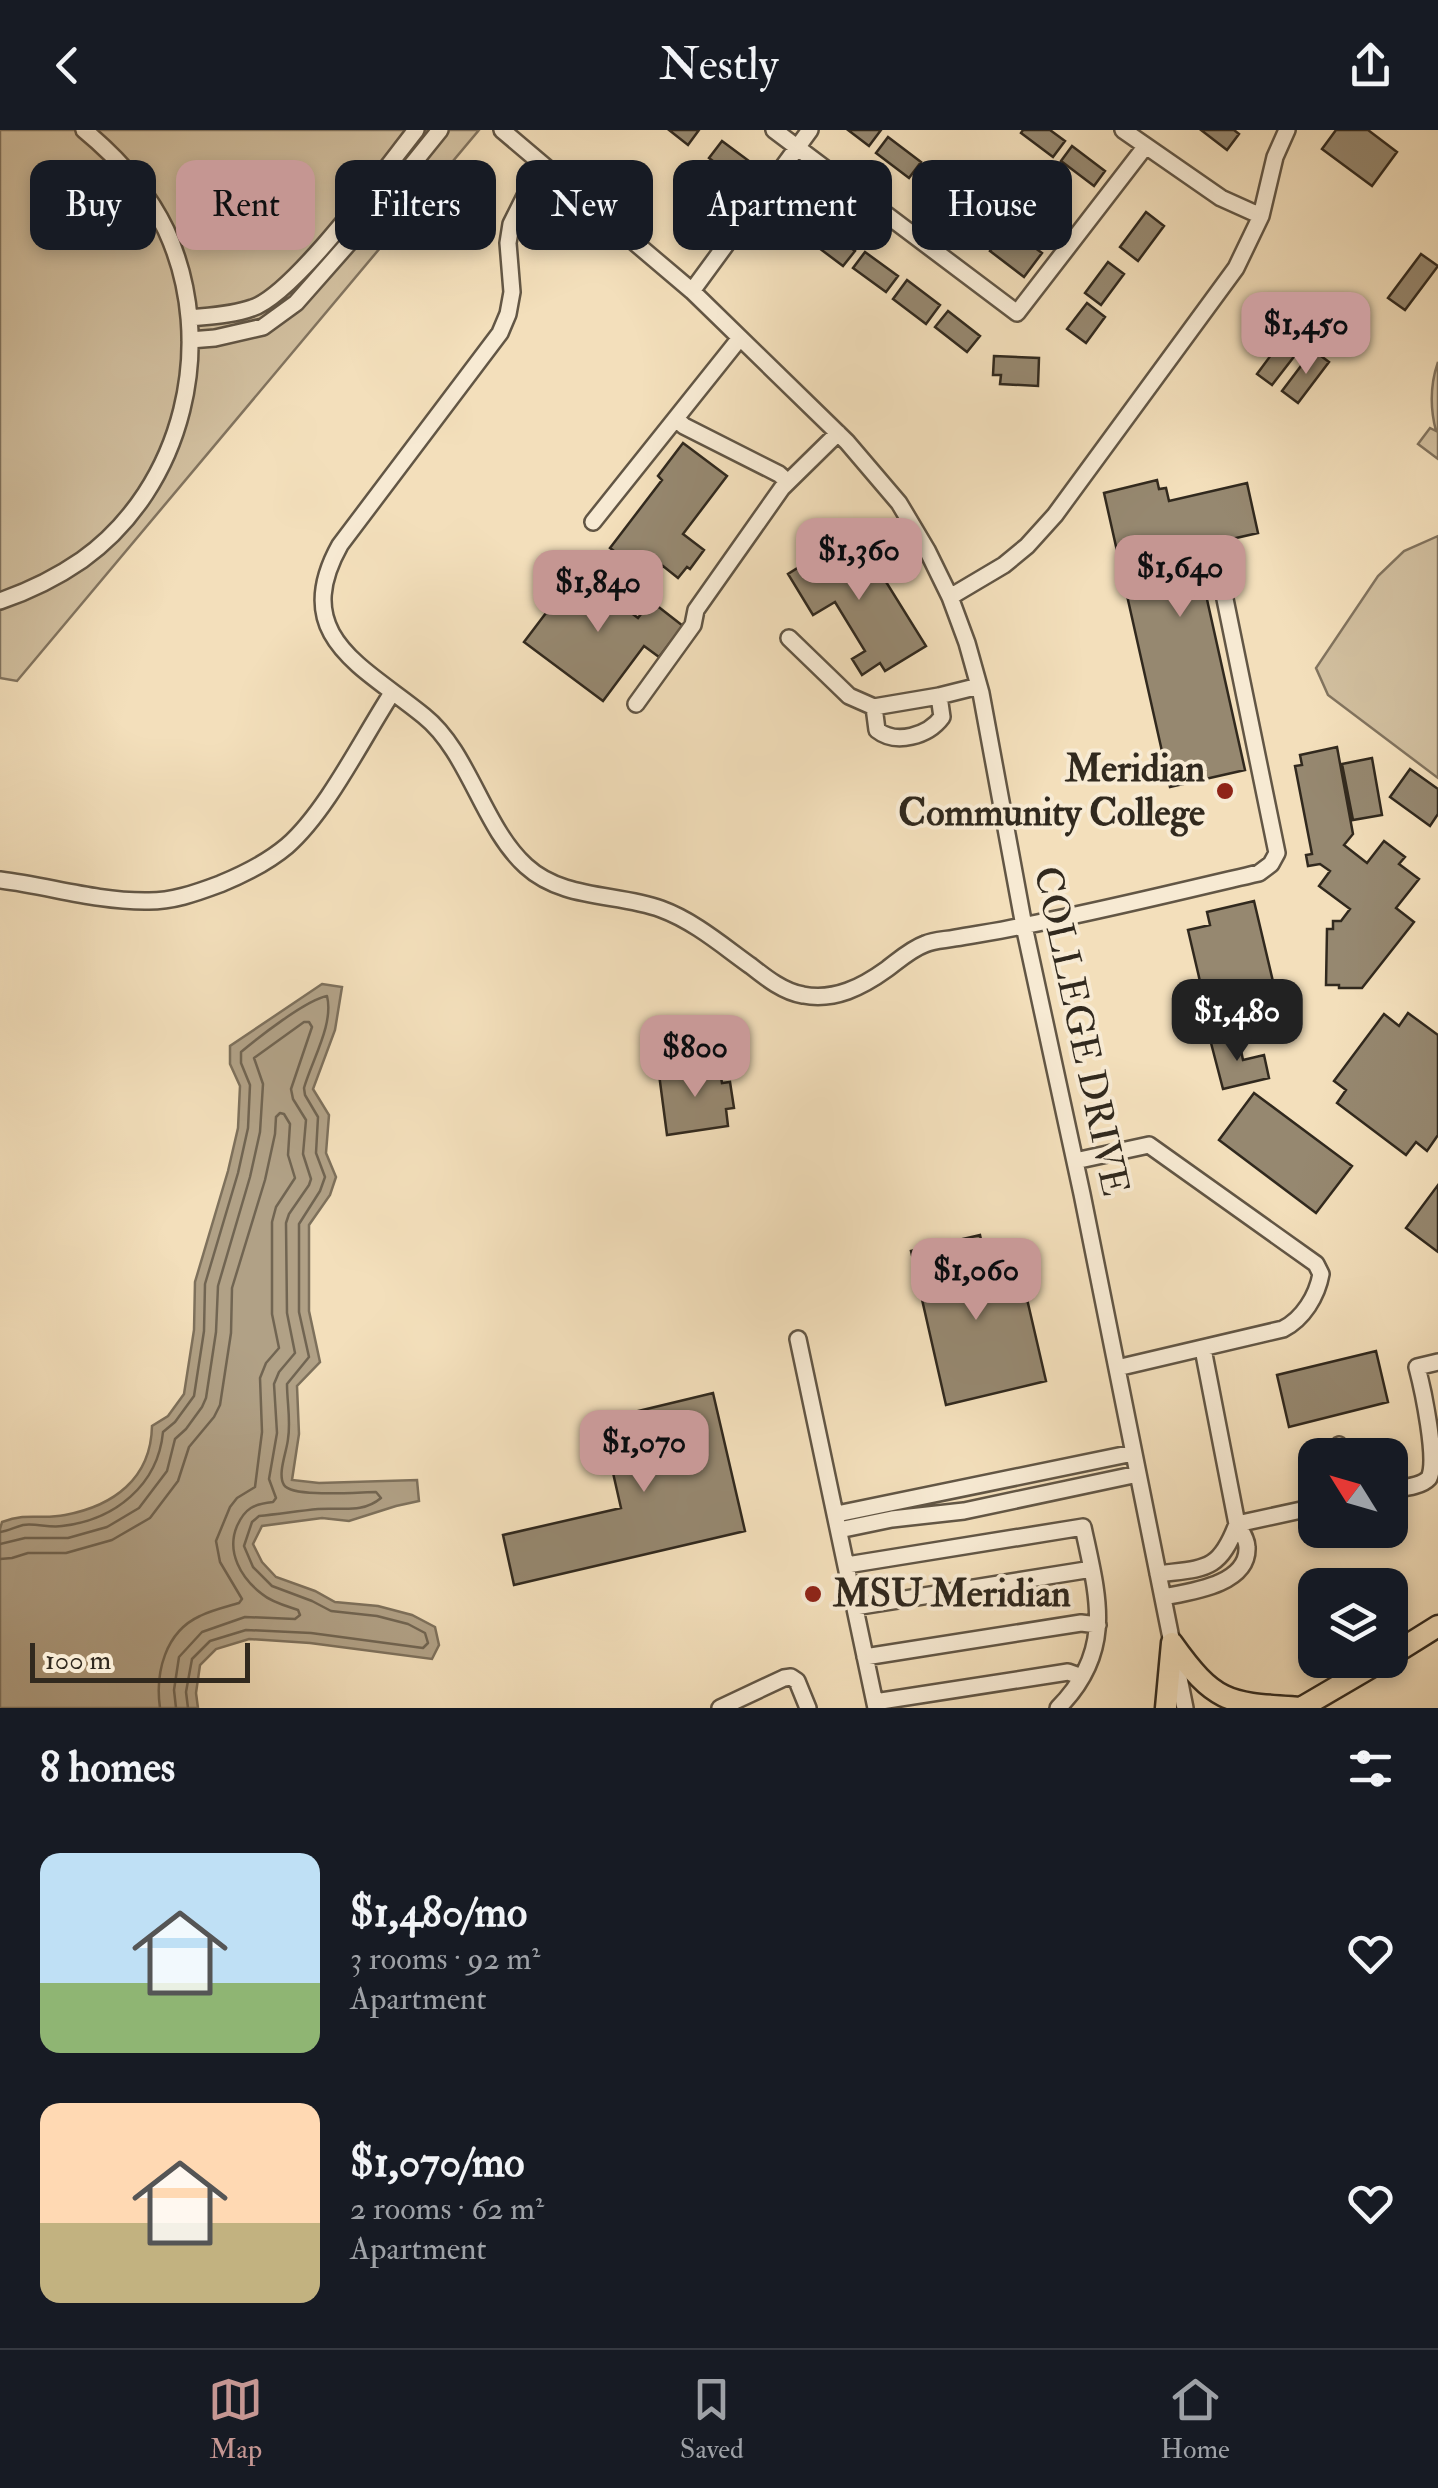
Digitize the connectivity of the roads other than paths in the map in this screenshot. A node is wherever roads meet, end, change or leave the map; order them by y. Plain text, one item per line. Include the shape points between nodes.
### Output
1 (84, 130) edge
2 (416, 130) edge
3 (440, 130) edge
4 (502, 130) edge
5 (774, 130) edge
6 (810, 130) edge
7 (1123, 130) edge
8 (1287, 130) edge
9 (1145, 147) junction
10 (797, 148) junction
11 (536, 160) edge
12 (516, 214) edge
13 (1261, 216) junction
14 (643, 250) edge
15 (692, 291) junction
16 (190, 318) junction
17 (740, 338) junction
18 (190, 340) junction
19 (676, 418) junction
20 (838, 434) junction
21 (788, 482) junction
22 (592, 522) dead end
23 (1217, 560) dead end
24 (950, 598) junction
25 (0, 601) edge
26 (790, 638) dead end
27 (979, 686) junction
28 (392, 694) junction
29 (939, 696) junction
30 (636, 704) dead end
31 (874, 707) junction
32 (0, 880) edge
33 (1024, 926) junction
34 (1075, 1160) junction
35 (798, 1339) dead end
36 (1204, 1349) junction
37 (1438, 1362) edge
38 (1117, 1368) junction
39 (1133, 1453) junction
40 (1138, 1474) junction
41 (1408, 1486) edge
42 (1298, 1511) edge
43 (838, 1522) junction
44 (1237, 1524) junction
45 (846, 1564) junction
46 (1092, 1569) junction
47 (1158, 1574) junction
48 (1163, 1597) junction
49 (855, 1606) junction
50 (1098, 1625) junction
51 (1438, 1626) edge
52 (1172, 1644) junction
53 (1408, 1645) edge
54 (866, 1657) junction
55 (1082, 1678) junction
56 (1352, 1678) edge
57 (754, 1700) edge
58 (875, 1705) edge
59 (720, 1708) edge
60 (808, 1708) edge
61 (1058, 1708) edge
62 (1166, 1708) edge
63 (1185, 1708) edge
64 (1301, 1708) edge

1 - 16 street via 129,172 166,230
2 - 16 street via 284,289 255,308
3 - 18 street via 296,303 263,327
4 - 11 street, COLLEGE DRIVE
5 - 10 street
6 - 10 street
7 - 9 street
8 - 13 street
9 - 10 street via 1017,312
9 - 13 street
10 - 15 street
12 - 28 street via 508,243 512,292 500,333 340,544 325,578 322,610 337,642
13 - 24 street via 1236,268 1055,515 1004,565
14 - 15 street, COLLEGE DRIVE
15 - 17 street, COLLEGE DRIVE
16 - 18 street
17 - 19 street
17 - 20 street, COLLEGE DRIVE
18 - 25 street via 178,426 131,512 84,558
19 - 21 street
19 - 22 street
20 - 21 street
20 - 24 street, COLLEGE DRIVE via 898,503
21 - 30 street
23 - 33 street via 1277,853 1258,873
24 - 27 street, COLLEGE DRIVE
26 - 31 street via 849,696
27 - 29 street
27 - 33 street, COLLEGE DRIVE
28 - 32 street via 314,814 286,846 242,875 149,902
28 - 33 street via 440,732 526,866 578,892 663,910 786,990 840,994 926,944
29 - 31 street
29 - 31 street via 942,717 936,726 898,740 877,730
33 - 34 street, COLLEGE DRIVE
34 - 36 street via 1148,1145 1316,1264 1319,1287 1292,1324
34 - 38 street, COLLEGE DRIVE
35 - 43 street
36 - 38 street
36 - 44 street
37 - 41 street via 1417,1367 1435,1468 1430,1478
38 - 39 street, COLLEGE DRIVE
39 - 40 street, COLLEGE DRIVE
39 - 43 street
40 - 43 street via 964,1510
40 - 47 street, COLLEGE DRIVE
42 - 44 street
43 - 45 street
44 - 47 street via 1213,1564
44 - 48 street via 1248,1550 1230,1577 1214,1587
45 - 46 street via 1082,1528
45 - 49 street
46 - 49 street
46 - 50 street
47 - 48 street, COLLEGE DRIVE
48 - 52 street, COLLEGE DRIVE
49 - 54 street
50 - 54 street
50 - 55 street
51 - 53 main road
52 - 62 main road
52 - 63 street, COLLEGE DRIVE
52 - 64 main road via 1206,1686 1228,1699
54 - 58 street
55 - 58 street via 1068,1672
55 - 61 street
56 - 64 main road
57 - 59 street
57 - 60 street via 792,1677

